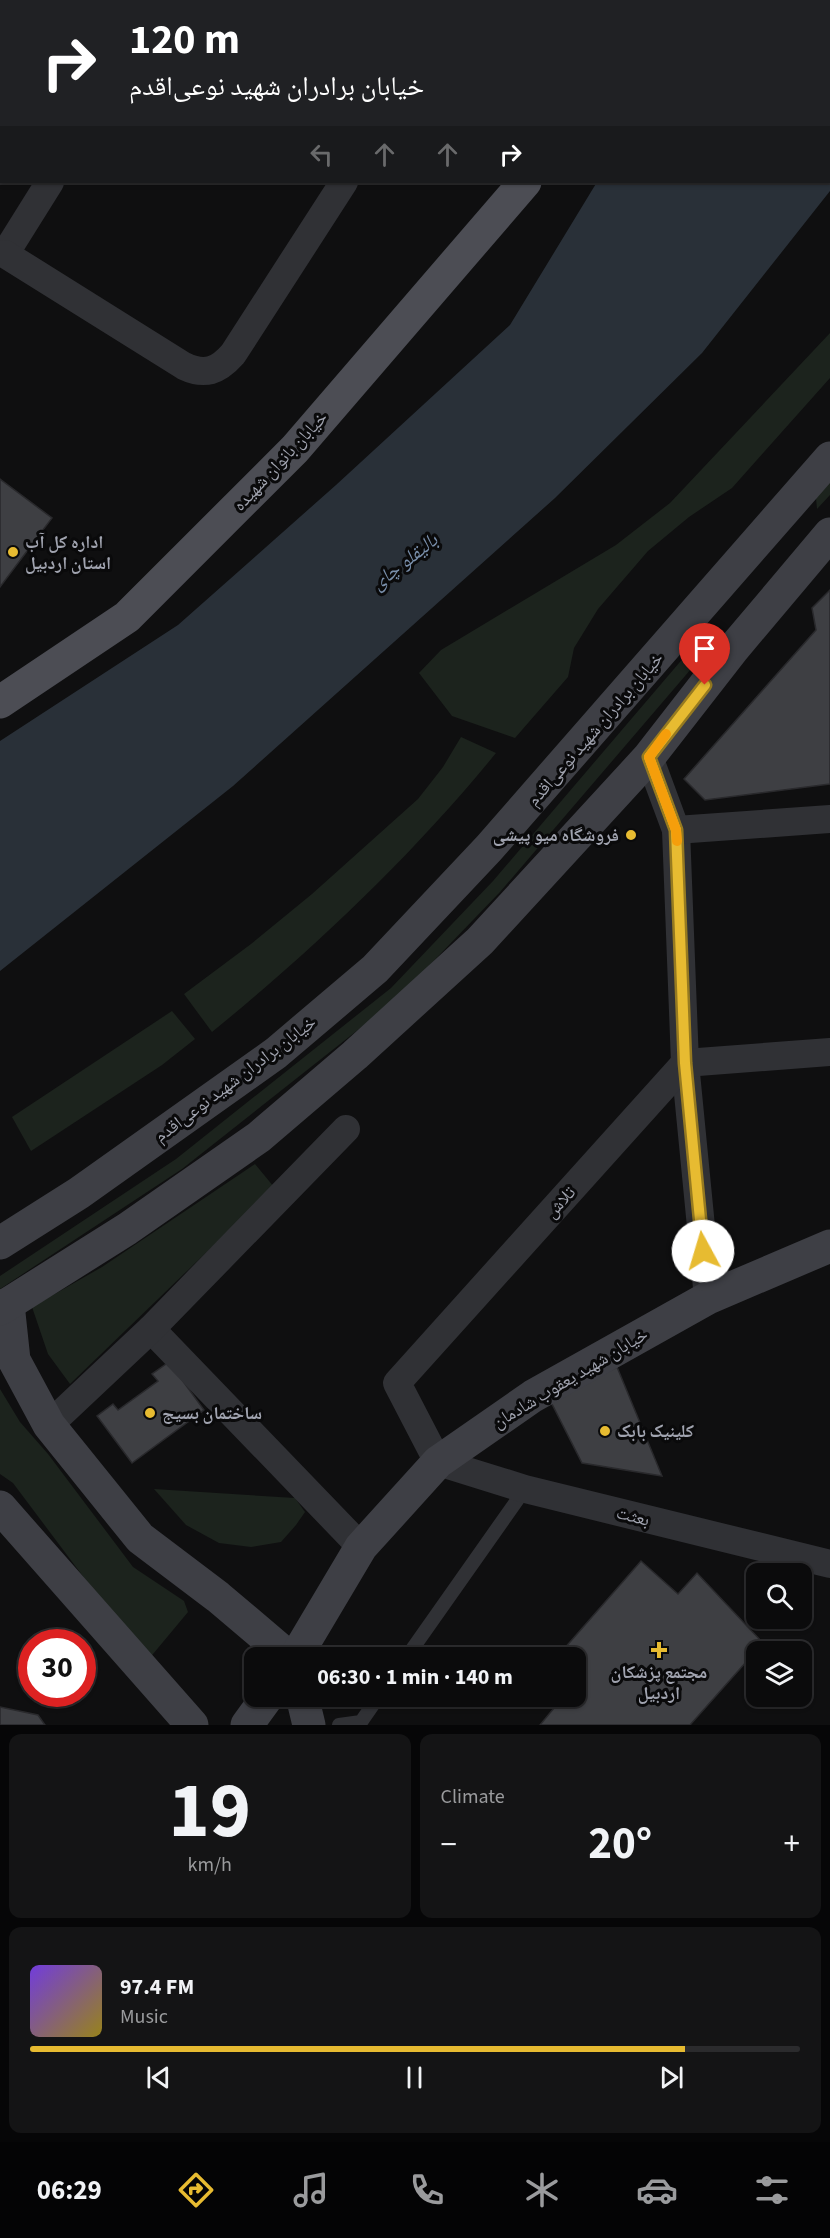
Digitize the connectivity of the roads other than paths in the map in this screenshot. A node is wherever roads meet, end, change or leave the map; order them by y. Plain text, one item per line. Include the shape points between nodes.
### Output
1 (49, 183) edge
2 (343, 183) edge
3 (524, 183) edge
4 (2, 252) edge
5 (830, 458) edge
6 (830, 534) edge
7 (692, 617) junction
8 (733, 649) junction
9 (0, 702) edge
10 (649, 757) junction
11 (830, 819) edge
12 (676, 830) junction
13 (830, 1052) edge
14 (685, 1063) junction
15 (346, 1129) dead end
16 (0, 1244) edge
17 (830, 1246) edge
18 (708, 1298) junction
19 (4, 1306) edge
20 (151, 1329) junction
21 (49, 1425) junction
22 (438, 1462) junction
23 (525, 1489) junction
24 (0, 1507) edge
25 (361, 1547) junction
26 (830, 1564) edge
27 (277, 1647) edge
28 (302, 1647) edge
29 (414, 1647) edge
30 (260, 1707) edge
31 (305, 1707) edge
32 (371, 1707) edge
33 (192, 1725) edge
34 (247, 1725) edge
35 (309, 1725) edge
36 (339, 1725) edge

1 - 4 street
2 - 4 street via 233,354 223,366 206,371 196,372 184,366
3 - 9 main road, خیابان بانوان شهیده via 295,449 127,617
5 - 7 main road, خیابان برادران شهید نوعی‌اقدم
6 - 8 main road
7 - 8 main road
7 - 16 main road, خیابان برادران شهید نوعی‌اقدم via 489,848 375,969 276,1053 79,1193
8 - 10 main road
10 - 12 street
10 - 19 main road via 480,941 338,1070 259,1137 128,1229
11 - 12 street
12 - 14 street
13 - 14 street
14 - 18 street
14 - 22 street, تلاش via 397,1383
15 - 20 street
17 - 18 main road, خیابان شهید یعقوب شادمان
18 - 22 main road, خیابان شهید یعقوب شادمان via 533,1396
19 - 21 main road via 14,1360
20 - 21 street
20 - 25 street
21 - 27 main road via 140,1539
22 - 23 street, بعثت
22 - 25 main road, خیابان شهید یعقوب شادمان
23 - 26 street, بعثت
23 - 29 lane
24 - 33 main road
25 - 28 main road, خیابان شهید یعقوب شادمان
30 - 34 main road
31 - 35 main road
32 - 36 lane via 361,1722

